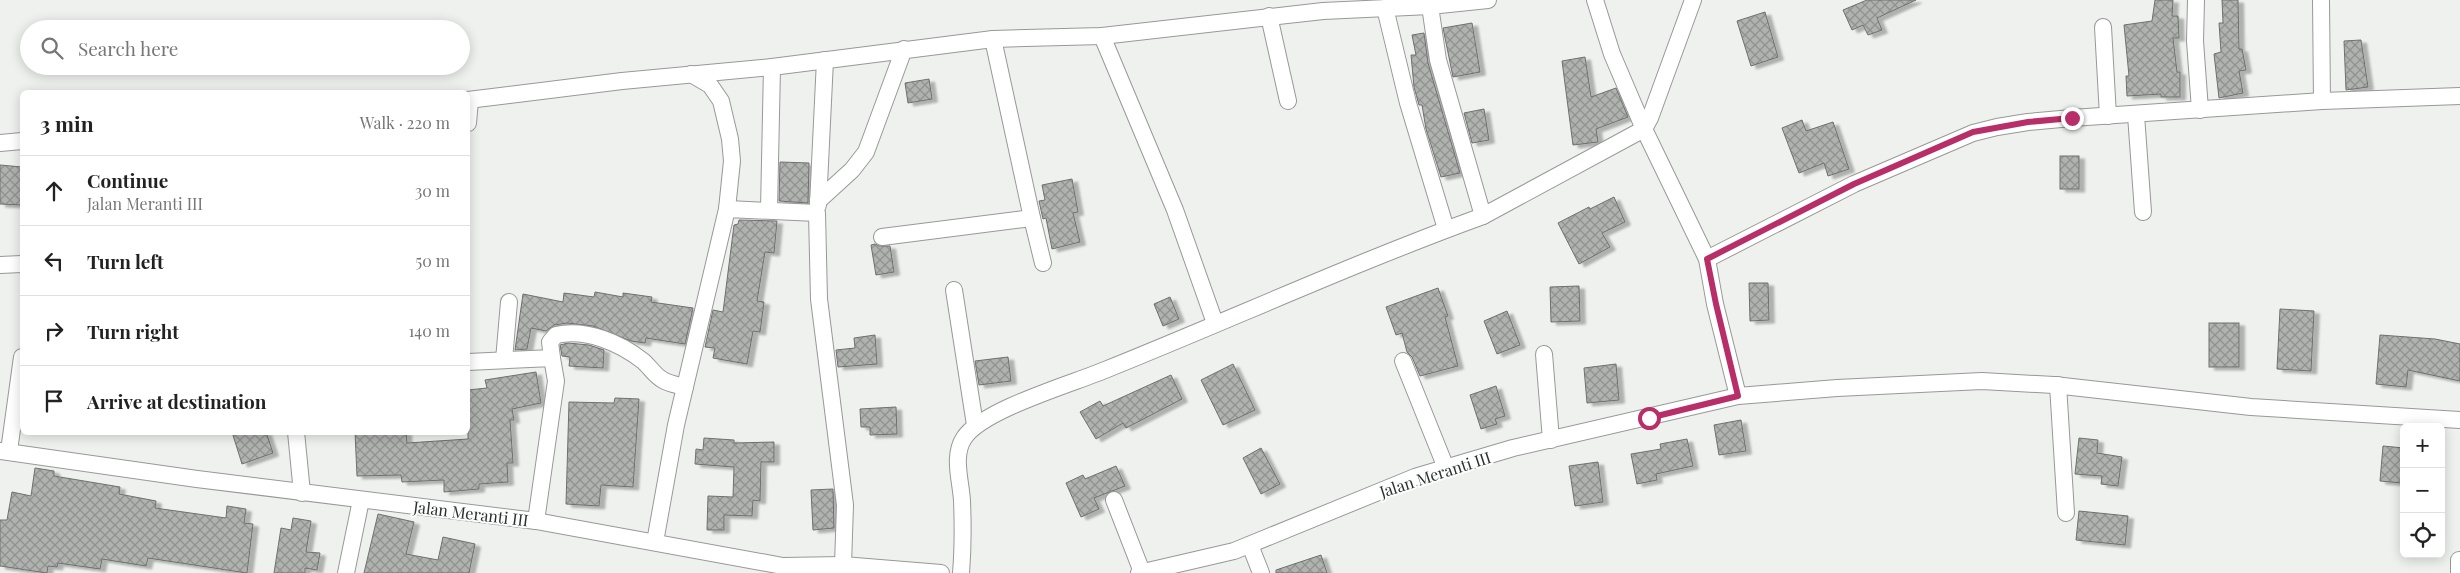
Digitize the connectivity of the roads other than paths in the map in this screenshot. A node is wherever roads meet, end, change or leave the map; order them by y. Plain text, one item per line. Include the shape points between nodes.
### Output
1 (1488, 0) edge
2 (1595, 0) edge
3 (1693, 0) edge
4 (2196, 0) edge
5 (2321, 0) edge
6 (1430, 6) junction
7 (1385, 8) junction
8 (1269, 16) junction
9 (2103, 27) dead end
10 (1102, 36) junction
11 (993, 39) junction
12 (904, 49) junction
13 (825, 60) junction
14 (772, 67) junction
15 (690, 74) junction
16 (2460, 96) edge
17 (470, 100) edge
18 (1288, 101) dead end
19 (2322, 101) junction
20 (2200, 110) junction
21 (2136, 114) junction
22 (2108, 116) junction
23 (1644, 130) junction
24 (20, 141) edge
25 (0, 143) edge
26 (818, 207) junction
27 (727, 208) junction
28 (769, 209) junction
29 (2143, 212) dead end
30 (1483, 216) junction
31 (1032, 218) junction
32 (1446, 229) junction
33 (882, 237) dead end
34 (1707, 259) junction
35 (1043, 263) dead end
36 (20, 264) edge
37 (0, 265) edge
38 (954, 290) dead end
39 (509, 302) dead end
40 (1215, 323) junction
41 (1544, 354) dead end
42 (552, 358) junction
43 (504, 360) junction
44 (1403, 361) dead end
45 (470, 362) edge
46 (20, 368) edge
47 (2058, 385) junction
48 (685, 386) junction
49 (1738, 396) junction
50 (2460, 420) edge
51 (975, 425) junction
52 (296, 435) edge
53 (1551, 440) junction
54 (5, 451) edge
55 (1446, 468) junction
56 (302, 492) junction
57 (361, 500) junction
58 (1114, 500) dead end
59 (2066, 513) dead end
60 (536, 521) junction
61 (655, 542) junction
62 (1250, 545) junction
63 (843, 565) junction
64 (783, 569) edge
65 (346, 573) edge
66 (941, 573) edge
67 (961, 573) edge
68 (1141, 573) edge
69 (1261, 573) edge

1 - 6 street
2 - 23 street via 1612,54
3 - 23 street
4 - 20 street
5 - 19 street
6 - 7 street
6 - 30 street via 1438,60
7 - 8 street
7 - 32 street via 1408,103
8 - 10 street
8 - 18 street
9 - 22 street
10 - 11 street
10 - 40 street via 1175,210
11 - 12 street
11 - 31 street
12 - 13 street
12 - 26 street via 866,152
13 - 14 street
13 - 26 street
14 - 15 street
14 - 28 street
15 - 17 street
15 - 27 street via 710,85 721,101 732,161
16 - 19 street
19 - 20 street
20 - 21 street
21 - 22 street
21 - 29 street
22 - 34 street via 2028,122 1973,132 1854,184
23 - 30 street
23 - 34 street
24 - 25 street
26 - 28 street
26 - 63 street via 819,299 845,505
27 - 28 street
27 - 48 street
30 - 32 street
31 - 33 street
31 - 35 street
32 - 40 street
34 - 49 street
36 - 37 street
38 - 51 street
39 - 43 street
40 - 51 street
41 - 53 street
42 - 43 street
42 - 48 street via 550,342 556,335 603,338 637,357 664,381
42 - 60 street via 556,381
43 - 45 street
44 - 55 street
46 - 54 street
47 - 49 street, Jalan Meranti III via 1956,380
47 - 50 street, Jalan Meranti III via 2251,407
47 - 59 street
48 - 61 street
49 - 53 street, Jalan Meranti III
51 - 67 street via 960,444 958,454 962,499
52 - 56 street
53 - 55 street, Jalan Meranti III
54 - 56 street, Jalan Meranti III
55 - 62 street, Jalan Meranti III via 1415,477
56 - 57 street, Jalan Meranti III
57 - 60 street, Jalan Meranti III
57 - 65 street
58 - 68 street
60 - 61 street, Jalan Meranti III
61 - 64 street, Jalan Meranti III
62 - 68 street, Jalan Meranti III
62 - 69 street
63 - 64 street, Jalan Meranti III
63 - 66 street, Jalan Meranti III

